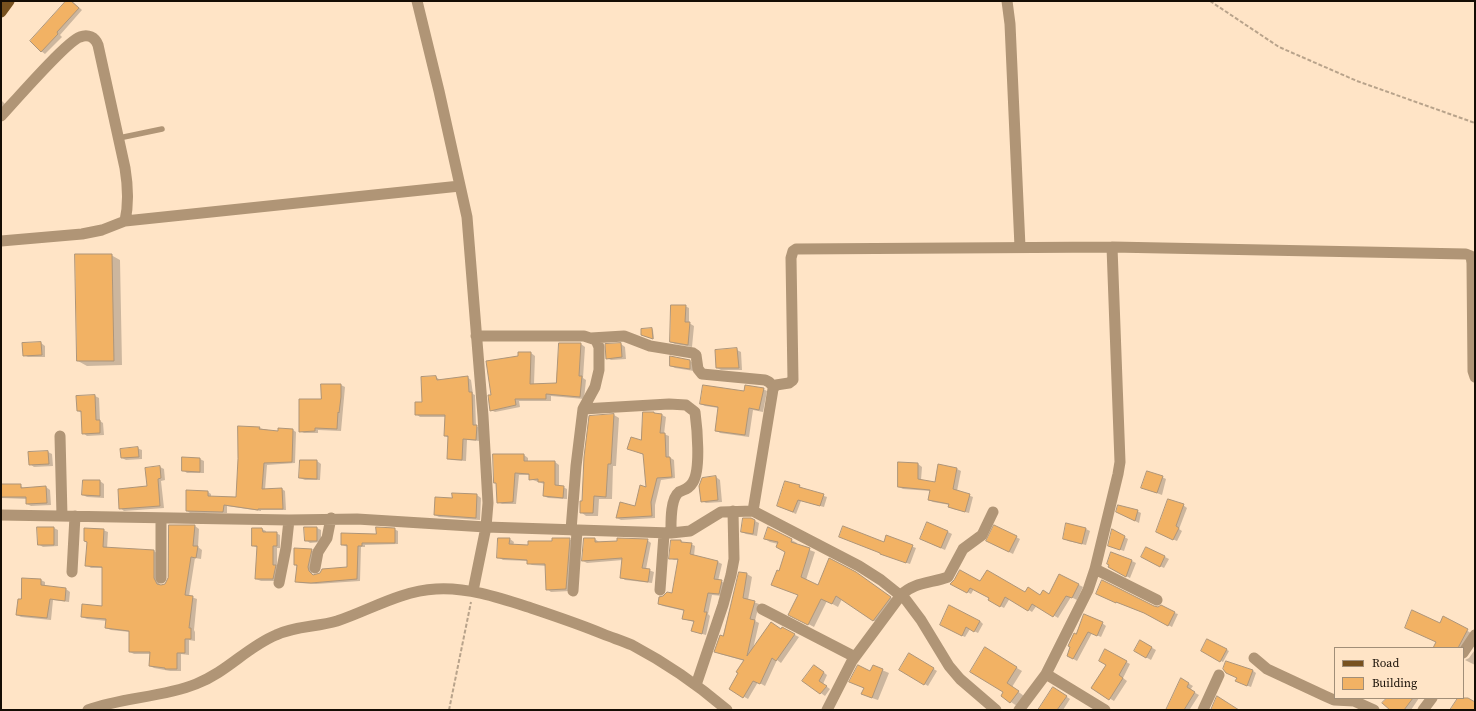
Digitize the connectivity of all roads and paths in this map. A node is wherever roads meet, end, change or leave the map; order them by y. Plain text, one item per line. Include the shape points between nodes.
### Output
1 (9, 1) edge
2 (417, 1) edge
3 (1007, 1) edge
4 (1210, 1) edge
5 (1, 12) edge
6 (1, 116) edge
7 (1475, 123) edge
8 (162, 129) dead end
9 (119, 138) junction
10 (460, 186) junction
11 (125, 221) junction
12 (1, 240) edge
13 (1020, 247) junction
14 (1112, 247) junction
15 (476, 336) junction
16 (591, 338) junction
17 (1475, 377) edge
18 (774, 388) junction
19 (583, 409) junction
20 (60, 436) dead end
21 (733, 511) junction
22 (753, 511) junction
23 (993, 512) dead end
24 (1, 515) edge
25 (62, 516) junction
26 (75, 516) junction
27 (161, 518) junction
28 (331, 518) junction
29 (289, 520) junction
30 (486, 527) junction
31 (574, 530) junction
32 (667, 533) junction
33 (315, 568) dead end
34 (1095, 569) junction
35 (72, 572) dead end
36 (161, 578) dead end
37 (279, 583) dead end
38 (660, 590) dead end
39 (473, 591) junction
40 (573, 591) dead end
41 (901, 595) junction
42 (1157, 600) dead end
43 (762, 609) dead end
44 (1475, 635) edge
45 (1464, 652) edge
46 (855, 658) junction
47 (1254, 658) dead end
48 (1046, 674) junction
49 (1219, 675) dead end
50 (696, 685) junction
51 (1431, 699) edge
52 (88, 710) edge
53 (449, 710) edge
54 (727, 710) edge
55 (827, 710) edge
56 (996, 710) edge
57 (1020, 710) edge
58 (1105, 710) edge
59 (1203, 710) edge
60 (1374, 710) edge
61 (1423, 710) edge

1 - 5 main road
2 - 10 street
3 - 13 street
4 - 7 path via 1279,47 1357,81
6 - 9 street via 63,50 78,38 88,36 98,45
8 - 9 lane
9 - 11 street via 128,188
10 - 11 street
10 - 15 street via 467,217
11 - 12 street via 109,228 82,234
13 - 14 street
13 - 18 street via 796,249 791,258 793,380
14 - 17 street via 1466,254 1471,256 1472,263
14 - 34 street via 1120,462
15 - 16 street
15 - 30 street via 488,503
16 - 18 street via 624,336 650,346 693,353 702,374 765,380
16 - 19 street via 599,344 599,370 595,387
18 - 22 street
19 - 31 street via 576,466
19 - 32 street via 674,404 686,405 694,412 697,472 689,488 678,493 674,499
20 - 25 street
21 - 22 street
21 - 32 street via 718,513 690,531
21 - 50 street via 734,559 731,574
22 - 41 street via 859,566
23 - 41 street via 982,535 966,546 948,577 910,587
24 - 25 street
25 - 26 street
26 - 27 street
26 - 35 street
27 - 29 street
27 - 36 street
28 - 29 street
28 - 30 street
28 - 33 street via 327,538 318,552
29 - 37 street
30 - 31 street
30 - 39 street
31 - 32 street
31 - 40 street
32 - 38 street
34 - 42 street
34 - 48 street via 1088,590
39 - 50 street via 565,619 631,645 675,669
39 - 52 street via 437,589 396,597 335,621 275,635 216,675 195,685
39 - 53 path
41 - 46 street
41 - 56 street via 921,620 949,666
43 - 46 street
44 - 45 street
46 - 55 street
47 - 60 street via 1267,669 1334,700 1354,700
48 - 57 street
48 - 58 street
49 - 59 street
50 - 54 street
51 - 61 street

